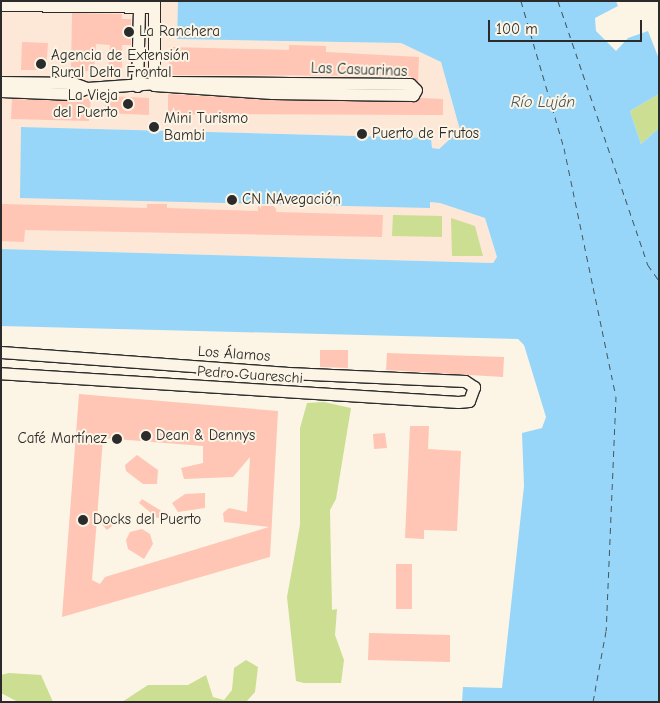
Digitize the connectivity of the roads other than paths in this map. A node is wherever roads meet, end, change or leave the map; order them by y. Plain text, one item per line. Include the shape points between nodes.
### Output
1 (154, 4) edge
2 (1, 5) edge
3 (139, 7) junction
4 (1, 82) edge
5 (154, 85) junction
6 (137, 86) junction
7 (87, 88) junction
8 (1, 92) edge
9 (3, 352) edge
10 (3, 373) edge
11 (352, 376) junction
12 (465, 381) joint
13 (351, 396) junction

1 - 3 street
1 - 5 street
2 - 3 street
3 - 6 street
4 - 7 street, Las Casuarinas via 73,83
5 - 5 street, Las Casuarinas via 272,93 413,95 416,90 410,84 171,82
5 - 6 street, Las Casuarinas
6 - 7 street, Las Casuarinas
7 - 8 street, Las Casuarinas via 72,94
9 - 10 street
9 - 11 street, Los Álamos
10 - 13 street, Pedro Guareschi
11 - 12 street, Los Álamos
11 - 13 street
12 - 13 street, Pedro Guareschi via 474,387 469,401

